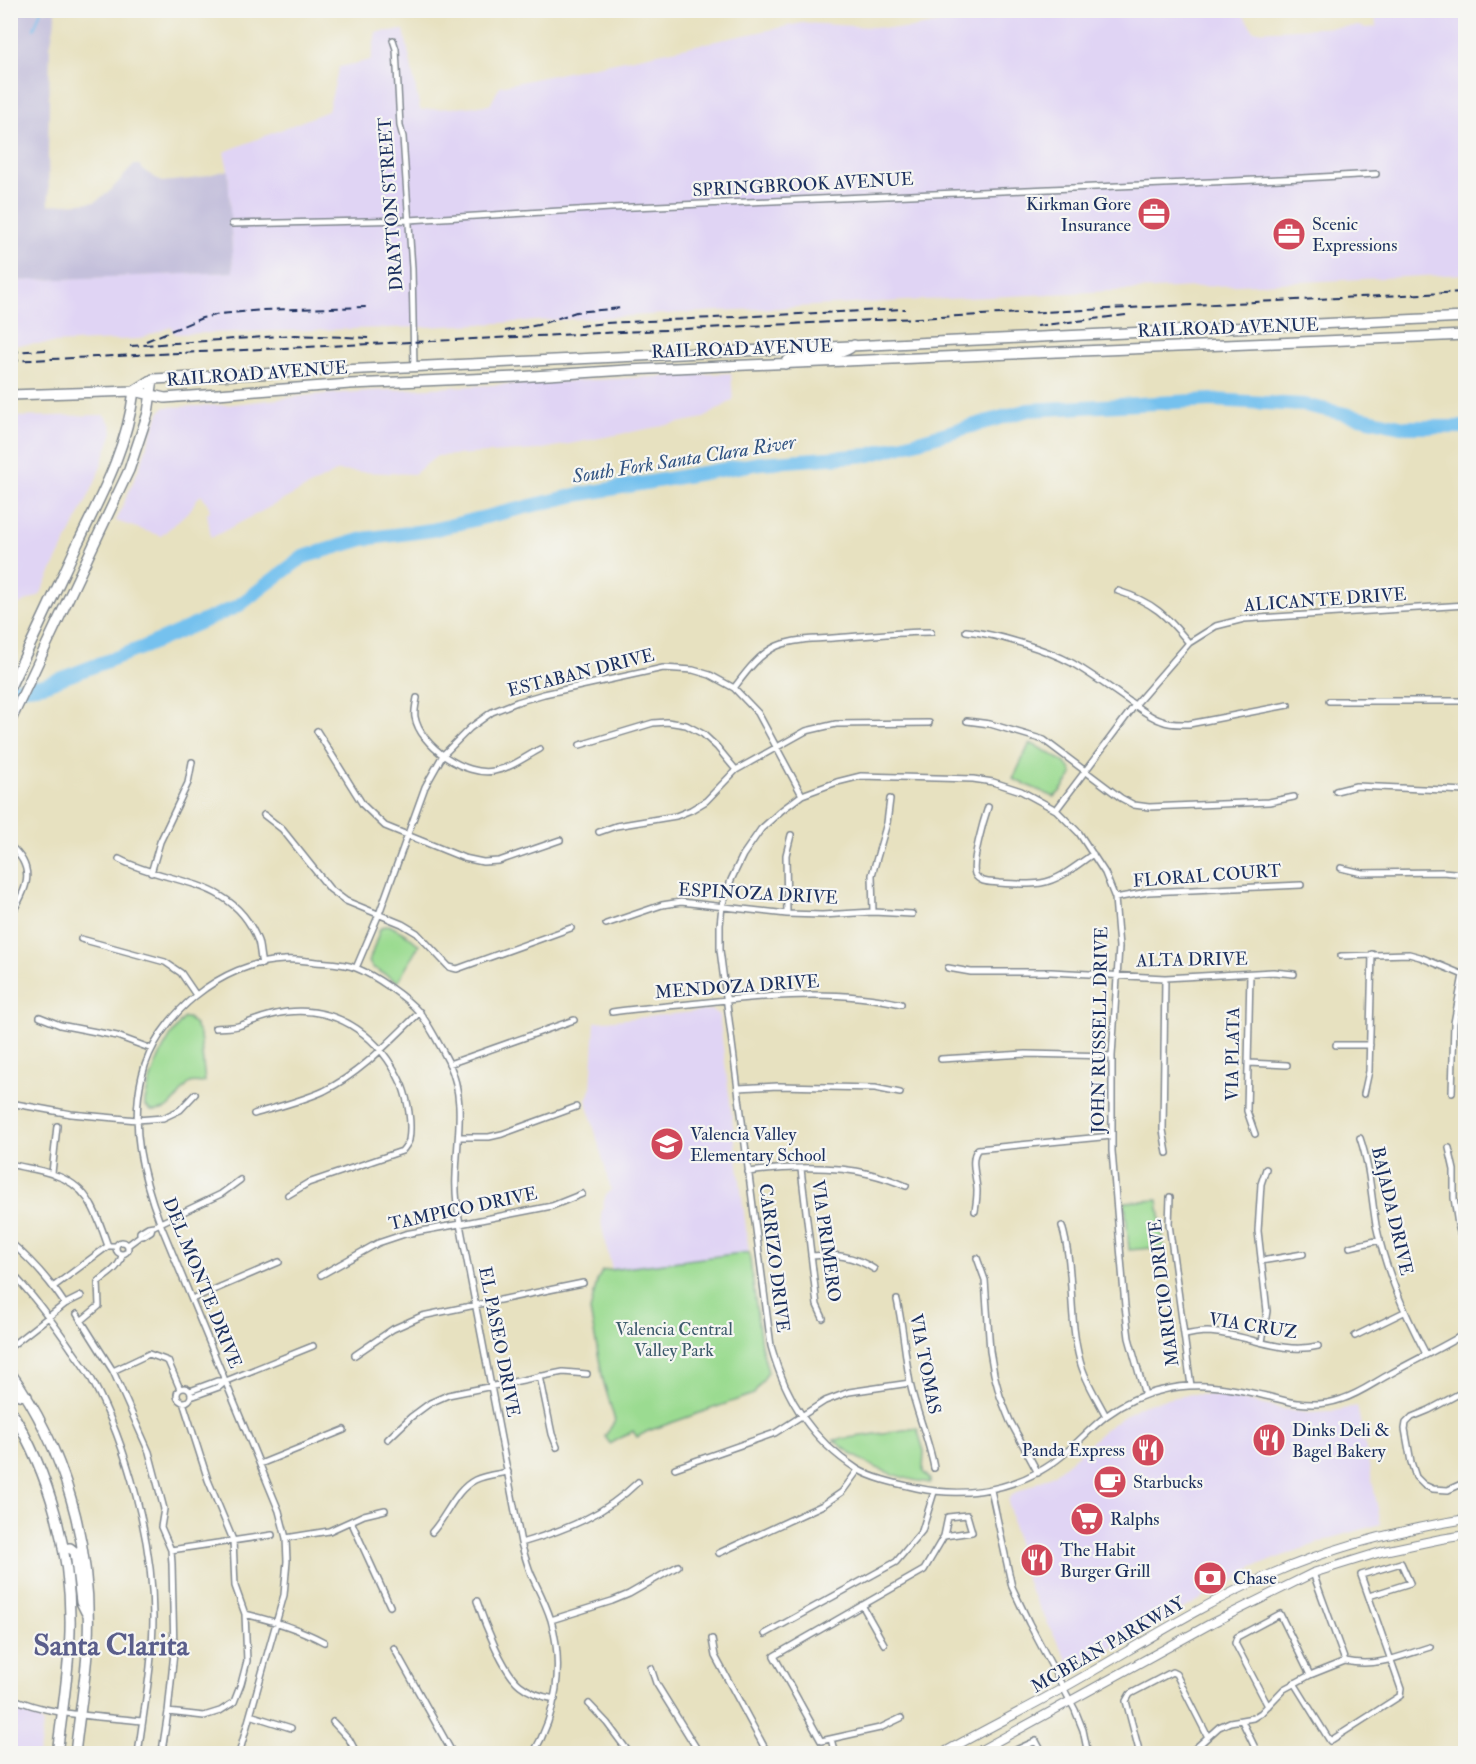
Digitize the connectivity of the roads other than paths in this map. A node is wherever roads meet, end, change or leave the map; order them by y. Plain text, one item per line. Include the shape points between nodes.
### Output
1 (393, 40) dead end
2 (1376, 174) dead end
3 (409, 220) junction
4 (232, 224) dead end
5 (1466, 317) edge
6 (1466, 335) edge
7 (854, 345) junction
8 (785, 364) junction
9 (414, 368) junction
10 (153, 379) junction
11 (134, 391) junction
12 (10, 395) edge
13 (151, 396) junction
14 (1118, 591) dead end
15 (1466, 605) edge
16 (966, 631) dead end
17 (931, 632) dead end
18 (1189, 643) junction
19 (10, 687) edge
20 (734, 688) junction
21 (417, 698) dead end
22 (1329, 701) dead end
23 (1466, 701) edge
24 (1135, 705) junction
25 (1288, 705) dead end
26 (967, 721) dead end
27 (10, 722) edge
28 (929, 723) dead end
29 (317, 731) dead end
30 (580, 746) dead end
31 (777, 748) junction
32 (540, 749) dead end
33 (443, 755) junction
34 (192, 762) dead end
35 (736, 770) junction
36 (1085, 771) junction
37 (861, 777) joint
38 (1336, 791) dead end
39 (1466, 791) edge
40 (802, 795) junction
41 (1294, 797) dead end
42 (890, 800) dead end
43 (988, 807) dead end
44 (1056, 810) junction
45 (264, 815) dead end
46 (599, 832) dead end
47 (791, 835) dead end
48 (407, 836) junction
49 (560, 840) dead end
50 (10, 846) edge
51 (1093, 854) junction
52 (119, 859) dead end
53 (1341, 868) dead end
54 (151, 873) junction
55 (1466, 874) edge
56 (1301, 885) dead end
57 (1115, 898) junction
58 (722, 906) junction
59 (873, 912) junction
60 (379, 914) junction
61 (787, 914) junction
62 (912, 914) dead end
63 (10, 916) edge
64 (606, 924) dead end
65 (571, 928) dead end
66 (81, 939) dead end
67 (1372, 954) junction
68 (1341, 956) dead end
69 (262, 964) junction
70 (356, 968) junction
71 (948, 968) dead end
72 (1250, 974) junction
73 (1294, 974) dead end
74 (1117, 976) junction
75 (1464, 976) edge
76 (1165, 978) junction
77 (196, 995) junction
78 (726, 1000) junction
79 (901, 1004) dead end
80 (420, 1012) junction
81 (612, 1012) dead end
82 (40, 1017) dead end
83 (574, 1020) dead end
84 (215, 1028) dead end
85 (1336, 1045) dead end
86 (1370, 1045) junction
87 (152, 1049) junction
88 (381, 1050) junction
89 (1112, 1056) junction
90 (941, 1059) dead end
91 (449, 1064) junction
92 (1248, 1064) junction
93 (1287, 1065) dead end
94 (738, 1088) junction
95 (900, 1093) dead end
96 (1452, 1093) dead end
97 (195, 1094) dead end
98 (1364, 1094) dead end
99 (10, 1103) edge
100 (576, 1107) dead end
101 (254, 1114) dead end
102 (137, 1120) junction
103 (57, 1126) dead end
104 (1255, 1134) dead end
105 (1112, 1136) junction
106 (460, 1137) junction
107 (1360, 1138) dead end
108 (1449, 1148) dead end
109 (1167, 1153) dead end
110 (10, 1164) edge
111 (801, 1169) junction
112 (1266, 1169) dead end
113 (748, 1172) junction
114 (51, 1173) junction
115 (240, 1180) dead end
116 (906, 1186) dead end
117 (582, 1194) dead end
118 (288, 1195) dead end
119 (1170, 1197) dead end
120 (975, 1211) dead end
121 (160, 1222) junction
122 (460, 1224) junction
123 (1062, 1226) dead end
124 (1380, 1240) junction
125 (10, 1242) edge
126 (128, 1245) junction
127 (108, 1246) junction
128 (117, 1246) junction
129 (1350, 1248) dead end
130 (1466, 1252) edge
131 (122, 1254) junction
132 (1303, 1254) dead end
133 (811, 1256) junction
134 (977, 1258) dead end
135 (1262, 1261) junction
136 (279, 1262) dead end
137 (874, 1269) dead end
138 (10, 1271) edge
139 (321, 1275) dead end
140 (584, 1283) dead end
141 (53, 1287) junction
142 (81, 1296) dead end
143 (192, 1299) junction
144 (897, 1300) dead end
145 (65, 1304) junction
146 (476, 1305) junction
147 (1404, 1312) junction
148 (77, 1314) dead end
149 (49, 1316) junction
150 (823, 1318) dead end
151 (81, 1321) junction
152 (1466, 1333) edge
153 (1184, 1335) junction
154 (1355, 1336) dead end
155 (1262, 1342) junction
156 (313, 1346) dead end
157 (10, 1347) edge
158 (1318, 1347) dead end
159 (1426, 1354) junction
160 (355, 1356) dead end
161 (113, 1371) junction
162 (10, 1372) edge
163 (587, 1374) dead end
164 (540, 1376) junction
165 (226, 1380) junction
166 (910, 1383) junction
167 (491, 1385) junction
168 (10, 1386) edge
169 (1191, 1386) junction
170 (180, 1389) junction
171 (1466, 1390) edge
172 (190, 1394) junction
173 (1145, 1395) junction
174 (27, 1396) junction
175 (183, 1402) junction
176 (10, 1409) edge
177 (801, 1416) junction
178 (1106, 1416) junction
179 (344, 1430) dead end
180 (388, 1439) dead end
181 (557, 1446) dead end
182 (260, 1464) junction
183 (675, 1468) dead end
184 (934, 1468) dead end
185 (858, 1470) junction
186 (508, 1472) junction
187 (1038, 1473) junction
188 (638, 1482) dead end
189 (1466, 1482) edge
190 (991, 1490) junction
191 (934, 1492) junction
192 (385, 1510) dead end
193 (1466, 1520) edge
194 (351, 1521) junction
195 (432, 1532) dead end
196 (272, 1535) dead end
197 (1466, 1535) edge
198 (944, 1536) junction
199 (286, 1538) junction
200 (233, 1540) junction
201 (521, 1543) junction
202 (63, 1549) junction
203 (171, 1550) junction
204 (719, 1553) dead end
205 (678, 1566) dead end
206 (1313, 1573) junction
207 (1369, 1596) junction
208 (477, 1601) dead end
209 (862, 1605) junction
210 (390, 1606) dead end
211 (245, 1614) junction
212 (88, 1616) junction
213 (551, 1620) junction
214 (277, 1622) junction
215 (765, 1634) dead end
216 (712, 1639) dead end
217 (324, 1642) dead end
218 (884, 1644) dead end
219 (1430, 1647) dead end
220 (394, 1648) dead end
221 (1391, 1659) junction
222 (1345, 1661) junction
223 (651, 1668) dead end
224 (1310, 1675) junction
225 (1294, 1683) junction
226 (1064, 1688) junction
227 (10, 1697) edge
228 (555, 1699) junction
229 (1070, 1700) junction
230 (589, 1704) dead end
231 (1268, 1706) junction
232 (62, 1711) junction
233 (168, 1712) junction
234 (80, 1714) junction
235 (250, 1715) junction
236 (902, 1718) dead end
237 (142, 1721) junction
238 (1242, 1721) junction
239 (333, 1722) dead end
240 (291, 1728) dead end
241 (1208, 1737) junction
242 (831, 1739) junction
243 (1016, 1750) dead end
244 (162, 1751) dead end
245 (57, 1754) edge
246 (75, 1754) edge
247 (138, 1754) edge
248 (239, 1754) edge
249 (357, 1754) edge
250 (453, 1754) edge
251 (533, 1754) edge
252 (630, 1754) edge
253 (700, 1754) edge
254 (768, 1754) edge
255 (835, 1754) edge
256 (941, 1754) edge
257 (974, 1754) edge
258 (1042, 1754) edge
259 (1088, 1754) edge
260 (1140, 1754) edge
261 (1189, 1754) edge
262 (1258, 1754) edge

1 - 3 street, DRAYTON STREET
2 - 3 street, SPRINGBROOK AVENUE
3 - 4 street, SPRINGBROOK AVENUE
3 - 9 street, DRAYTON STREET
5 - 7 main road, RAILROAD AVENUE
6 - 8 main road, RAILROAD AVENUE
7 - 8 main road via 840,354 798,356 789,358
7 - 9 main road, RAILROAD AVENUE
8 - 13 main road, RAILROAD AVENUE
9 - 10 main road, RAILROAD AVENUE
10 - 11 main road, RAILROAD AVENUE
10 - 13 main road
11 - 12 main road
11 - 13 main road, RAILROAD AVENUE
11 - 19 main road via 127,430 112,471
13 - 27 main road via 129,470
14 - 18 street via 1140,597 1165,615
15 - 18 street, ALICANTE DRIVE via 1244,619 1216,626
16 - 24 street via 1071,662
17 - 20 street via 796,641 777,646 749,668
18 - 24 street, ALICANTE DRIVE
20 - 31 street, ESTABAN DRIVE via 758,713
20 - 33 street, ESTABAN DRIVE via 693,670 643,671 517,702 492,712
21 - 33 street via 415,717 425,737
22 - 23 street
24 - 25 street via 1160,721 1174,724
24 - 36 street, ALICANTE DRIVE
26 - 36 street via 1044,740
28 - 31 street via 836,724 806,731
29 - 48 street via 363,805 385,826
30 - 35 street via 667,722 686,725 703,734
31 - 35 street
31 - 40 street, ESTABAN DRIVE
32 - 33 street via 492,772 460,766
33 - 48 street, ESTABAN DRIVE via 425,787
34 - 54 street via 188,783 160,842
35 - 46 street via 706,801 691,810
36 - 41 street via 1121,798 1149,807 1269,802
36 - 44 street, ALICANTE DRIVE
37 - 40 street, CARRIZO DRIVE
37 - 44 street, JOHN RUSSELL DRIVE via 942,777 993,782 1021,791
38 - 39 street via 1356,786
40 - 58 street, CARRIZO DRIVE via 761,829 743,855
42 - 59 street via 872,875
43 - 51 street via 974,873 984,882 1043,883
44 - 51 street, JOHN RUSSELL DRIVE
45 - 60 street via 282,829 330,889 346,901
47 - 61 street via 786,855
48 - 49 street via 483,862 499,861
48 - 60 street, ESTABAN DRIVE
50 - 63 street via 25,866 27,884
51 - 57 street, JOHN RUSSELL DRIVE
52 - 54 street
53 - 55 street via 1362,873
54 - 69 street via 198,885 236,905 258,942
56 - 57 street, FLORAL COURT via 1148,892
57 - 74 street, JOHN RUSSELL DRIVE
58 - 61 street, ESPINOZA DRIVE
58 - 64 street, ESPINOZA DRIVE via 681,902
58 - 78 street, CARRIZO DRIVE via 720,937
59 - 61 street, ESPINOZA DRIVE
59 - 62 street, ESPINOZA DRIVE
60 - 65 street via 417,933 449,967 458,969
60 - 70 street, ESTABAN DRIVE
66 - 77 street via 165,962 181,973
67 - 68 street
67 - 75 street via 1409,954
67 - 86 street
69 - 70 street, DEL MONTE DRIVE via 283,960
69 - 77 street, DEL MONTE DRIVE via 216,981
70 - 80 street, EL PASEO DRIVE
71 - 74 street, ALTA DRIVE
72 - 73 street, ALTA DRIVE
72 - 76 street, ALTA DRIVE
72 - 92 street, VIA PLATA
74 - 76 street, ALTA DRIVE
74 - 89 street, JOHN RUSSELL DRIVE
75 - 96 street via 1454,1023
76 - 109 street via 1163,1130
77 - 87 street, DEL MONTE DRIVE
78 - 79 street, MENDOZA DRIVE via 806,996 878,999
78 - 81 street, MENDOZA DRIVE
78 - 94 street, CARRIZO DRIVE
80 - 88 street
80 - 91 street, EL PASEO DRIVE
82 - 87 street
83 - 91 street
84 - 88 street via 287,1011 313,1012 355,1027
85 - 86 street
86 - 98 street
87 - 102 street, DEL MONTE DRIVE via 142,1074
88 - 101 street via 322,1091
88 - 118 street via 405,1093 408,1142 402,1151 308,1183
89 - 90 street via 1026,1054
89 - 105 street, JOHN RUSSELL DRIVE
91 - 106 street, EL PASEO DRIVE via 457,1085
92 - 93 street
92 - 104 street, VIA PLATA via 1247,1111
94 - 95 street via 875,1088
94 - 113 street, CARRIZO DRIVE
97 - 102 street via 180,1110 163,1118
99 - 102 street
100 - 106 street via 502,1134
102 - 121 street, DEL MONTE DRIVE via 141,1161
103 - 114 street
105 - 120 street via 978,1149 974,1160
105 - 173 street, JOHN RUSSELL DRIVE via 1126,1317
106 - 122 street, EL PASEO DRIVE via 455,1190
107 - 124 street, BAJADA DRIVE
108 - 130 street via 1458,1225
110 - 114 street
111 - 113 street
111 - 116 street via 854,1171
111 - 133 street, VIA PRIMERO
112 - 135 street via 1258,1232
113 - 177 street, CARRIZO DRIVE via 771,1346 781,1380
114 - 127 street via 83,1192 93,1206
115 - 121 street via 221,1194
117 - 122 street, TAMPICO DRIVE via 552,1206
119 - 153 street, MARICIO DRIVE via 1169,1224
121 - 126 street
121 - 143 street, DEL MONTE DRIVE
122 - 139 street, TAMPICO DRIVE via 378,1243
122 - 146 street, EL PASEO DRIVE
123 - 178 street via 1068,1247 1080,1362
124 - 129 street
124 - 147 street, BAJADA DRIVE
125 - 141 street
126 - 128 street via 123,1242
126 - 131 street via 128,1251
127 - 128 street
127 - 141 street
128 - 131 street
131 - 151 street via 118,1266 98,1282 99,1306
132 - 135 street
133 - 137 street via 853,1257
133 - 150 street, VIA PRIMERO via 817,1305
134 - 187 street via 985,1280 990,1351 1000,1396
135 - 155 street via 1268,1311
136 - 143 street
138 - 149 street
140 - 146 street
141 - 145 street
142 - 145 street
143 - 165 street, DEL MONTE DRIVE
144 - 166 street, VIA TOMAS
145 - 149 street
146 - 160 street via 422,1316 393,1329
146 - 167 street, EL PASEO DRIVE
147 - 154 street
147 - 159 street, BAJADA DRIVE
148 - 151 street
149 - 157 street
149 - 237 street via 92,1379 119,1441 137,1500 153,1616
151 - 161 street
152 - 159 street, CARRIZO DRIVE
153 - 155 street, VIA CRUZ via 1206,1332
153 - 169 street, MARICIO DRIVE
155 - 158 street, VIA CRUZ via 1287,1349
156 - 165 street
159 - 169 street, CARRIZO DRIVE via 1350,1396 1328,1402 1296,1403 1229,1388
161 - 170 street via 149,1354 168,1361
161 - 203 street via 148,1452 164,1509 161,1527
162 - 174 main road
163 - 164 street via 563,1372
164 - 167 street
164 - 181 street
165 - 172 street
165 - 182 street, DEL MONTE DRIVE
166 - 177 street via 849,1392
166 - 184 street, VIA TOMAS
167 - 180 street via 430,1402
167 - 186 street, EL PASEO DRIVE
168 - 174 main road via 19,1395
169 - 173 street, CARRIZO DRIVE
170 - 172 street via 185,1388
170 - 175 street via 177,1397
171 - 189 street via 1412,1418 1404,1429 1416,1477 1424,1485 1448,1490
172 - 175 street via 188,1401
173 - 178 street, CARRIZO DRIVE
174 - 212 main road via 55,1452 74,1509 85,1569
175 - 200 street via 208,1480
176 - 202 main road via 26,1436 48,1490
177 - 183 street via 768,1436
177 - 185 street, CARRIZO DRIVE via 824,1443
178 - 187 street, CARRIZO DRIVE
179 - 182 street
182 - 199 street, DEL MONTE DRIVE
185 - 191 street, CARRIZO DRIVE via 894,1484
185 - 204 street via 842,1492 823,1504
186 - 195 street via 477,1478 467,1485
186 - 201 street, EL PASEO DRIVE
187 - 190 street, CARRIZO DRIVE
188 - 201 street via 624,1496 584,1521
190 - 191 street, CARRIZO DRIVE
190 - 226 street via 1012,1587
191 - 215 street via 922,1531 896,1562
192 - 194 street
193 - 226 main road, MCBEAN PARKWAY via 1377,1536 1268,1575
194 - 199 street via 329,1531
194 - 210 street
196 - 200 street
197 - 206 main road, MCBEAN PARKWAY via 1384,1551
198 - 198 street via 972,1532 967,1515 948,1517
198 - 209 street via 924,1570
199 - 214 street, DEL MONTE DRIVE via 287,1577
200 - 203 street
200 - 211 street via 235,1586
201 - 213 street, EL PASEO DRIVE
202 - 212 main road via 75,1552 81,1602
202 - 232 main road via 70,1630
203 - 233 street via 175,1612
205 - 213 street via 621,1598
206 - 222 street
206 - 229 main road, MCBEAN PARKWAY
207 - 207 street via 1361,1575 1401,1563 1410,1583
207 - 221 street
208 - 228 street via 484,1624 511,1676 526,1690
209 - 218 street
209 - 242 street via 774,1656 821,1741
211 - 214 street
211 - 233 street via 247,1661 234,1702 220,1712 204,1716
212 - 234 main road
213 - 228 street, EL PASEO DRIVE via 558,1661
214 - 217 street
214 - 235 street, DEL MONTE DRIVE
216 - 254 street via 715,1656
219 - 221 street
220 - 250 street
221 - 222 street via 1360,1665
221 - 225 street via 1400,1696 1330,1741
222 - 224 street
223 - 253 street via 656,1683
224 - 225 street
224 - 231 street via 1280,1614 1237,1637 1235,1642
225 - 231 street
226 - 229 street
226 - 256 main road, MCBEAN PARKWAY
227 - 232 street
228 - 251 street, EL PASEO DRIVE
229 - 257 main road, MCBEAN PARKWAY
229 - 259 street
230 - 252 street
231 - 238 street
232 - 234 street
232 - 245 main road
233 - 244 street
234 - 237 street
234 - 246 main road
235 - 240 street
235 - 248 street, DEL MONTE DRIVE
236 - 242 street via 880,1728
237 - 247 street
238 - 241 street via 1219,1727
238 - 262 street
239 - 249 street
241 - 260 street via 1172,1672 1130,1694 1126,1701
241 - 261 street
242 - 255 street
243 - 258 street via 1036,1741

